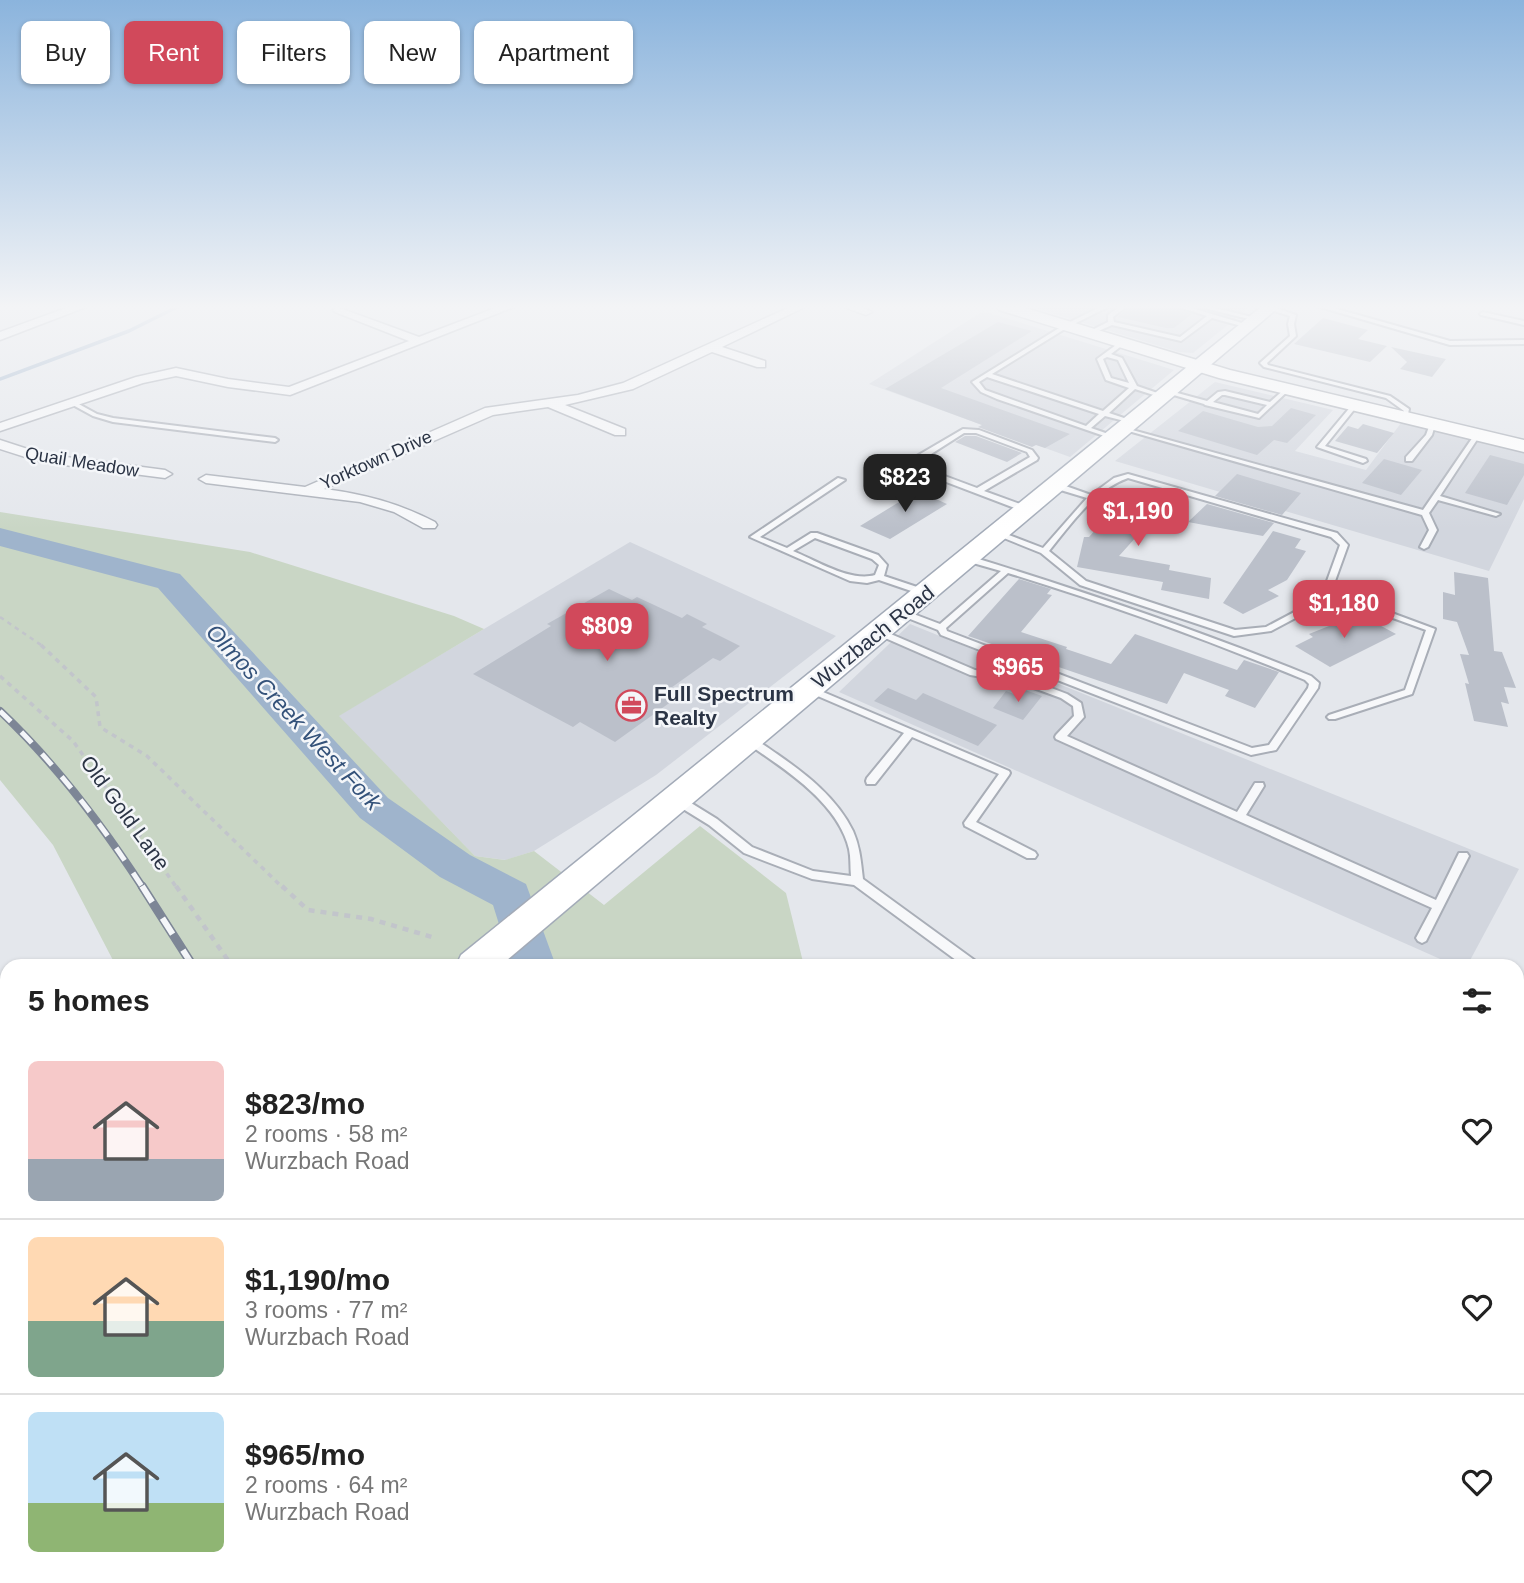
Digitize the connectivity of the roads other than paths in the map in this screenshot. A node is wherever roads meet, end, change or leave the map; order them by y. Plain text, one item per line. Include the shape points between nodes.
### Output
1 (147, 381) edge
2 (218, 381) edge
3 (316, 381) edge
4 (637, 381) edge
5 (977, 381) edge
6 (1004, 381) edge
7 (1114, 381) edge
8 (1131, 381) edge
9 (1185, 381) edge
10 (1255, 381) edge
11 (1325, 381) edge
12 (1134, 387) junction
13 (1287, 389) junction
14 (1168, 395) junction
15 (547, 402) junction
16 (73, 403) junction
17 (1207, 404) junction
18 (1271, 404) junction
19 (1354, 406) junction
20 (1105, 415) junction
21 (1405, 418) junction
22 (1432, 425) junction
23 (0, 427) edge
24 (1087, 428) junction
25 (1125, 430) junction
26 (620, 432) dead end
27 (1477, 435) junction
28 (275, 440) dead end
29 (0, 444) edge
30 (1524, 446) edge
31 (1409, 459) dead end
32 (1363, 461) dead end
33 (165, 474) dead end
34 (206, 479) dead end
35 (841, 480) dead end
36 (1057, 486) junction
37 (307, 491) junction
38 (978, 491) junction
39 (1436, 497) junction
40 (1093, 499) junction
41 (1028, 510) junction
42 (1425, 513) junction
43 (1496, 514) dead end
44 (429, 526) dead end
45 (998, 534) junction
46 (1424, 547) dead end
47 (787, 551) junction
48 (1044, 551) junction
49 (969, 558) junction
50 (1007, 570) junction
51 (879, 577) junction
52 (926, 593) junction
53 (1334, 594) junction
54 (903, 613) junction
55 (941, 628) junction
56 (879, 632) junction
57 (809, 689) junction
58 (1332, 717) dead end
59 (910, 732) junction
60 (748, 740) junction
61 (871, 781) dead end
62 (1259, 786) dead end
63 (666, 808) junction
64 (1239, 817) junction
65 (1031, 855) dead end
66 (1462, 856) dead end
67 (857, 881) junction
68 (1439, 906) junction
69 (1422, 938) dead end
70 (483, 959) edge
71 (963, 959) edge

1 - 16 street
2 - 3 street via 290,391
4 - 15 street, Yorktown Drive via 613,391
5 - 24 lane via 983,391
6 - 20 lane
7 - 12 lane
8 - 12 lane
9 - 14 main road, Wurzbach Road
10 - 13 main road
11 - 21 lane via 1388,397 1407,410
12 - 14 lane
12 - 20 lane
13 - 18 lane
13 - 19 main road
14 - 17 lane
14 - 25 main road, Wurzbach Road
15 - 26 street
15 - 37 street, Yorktown Drive via 472,417
16 - 23 street
16 - 28 lane via 113,420
17 - 18 lane via 1220,393
17 - 18 lane via 1254,416
19 - 21 main road
19 - 32 lane via 1321,447
20 - 24 lane
20 - 25 lane
21 - 22 main road
22 - 27 main road
22 - 31 lane
24 - 25 lane
25 - 36 main road, Wurzbach Road
25 - 42 lane
27 - 30 main road
27 - 39 lane
29 - 33 street, Quail Meadow via 41,458
34 - 37 street
35 - 47 lane via 754,537
36 - 40 lane
36 - 41 main road, Wurzbach Road
37 - 44 street via 382,502
38 - 38 lane via 915,467 913,462 963,431 977,430 1030,452 1034,458
38 - 41 lane
39 - 42 lane
39 - 43 lane
40 - 48 lane
40 - 53 lane via 1118,478 1128,477 1334,535 1344,545 1331,581
41 - 45 main road, Wurzbach Road
42 - 46 lane via 1433,530
45 - 48 lane
45 - 49 main road, Wurzbach Road
47 - 51 lane via 853,579
47 - 51 lane via 814,535 875,557 883,565
48 - 53 lane via 1083,583 1234,634 1268,629
49 - 50 lane
49 - 52 main road, Wurzbach Road
50 - 55 lane
50 - 55 lane via 1232,647 1308,678 1313,688 1272,748 1251,752 944,633
51 - 52 lane
52 - 54 main road, Wurzbach Road
53 - 58 lane via 1431,629 1409,692
54 - 55 lane
54 - 56 main road, Wurzbach Road
56 - 57 main road, Wurzbach Road
56 - 64 lane via 973,673 1022,680 1063,696 1078,705 1079,717 1060,737
57 - 59 lane
57 - 60 main road, Wurzbach Road
59 - 61 lane
59 - 65 lane via 1005,773 970,823
60 - 63 main road, Wurzbach Road
60 - 67 lane via 822,796 853,847
62 - 64 lane
63 - 67 lane via 713,822 748,850 812,874
63 - 70 main road, Wurzbach Road
64 - 68 lane
66 - 68 lane
67 - 71 lane
68 - 69 lane

